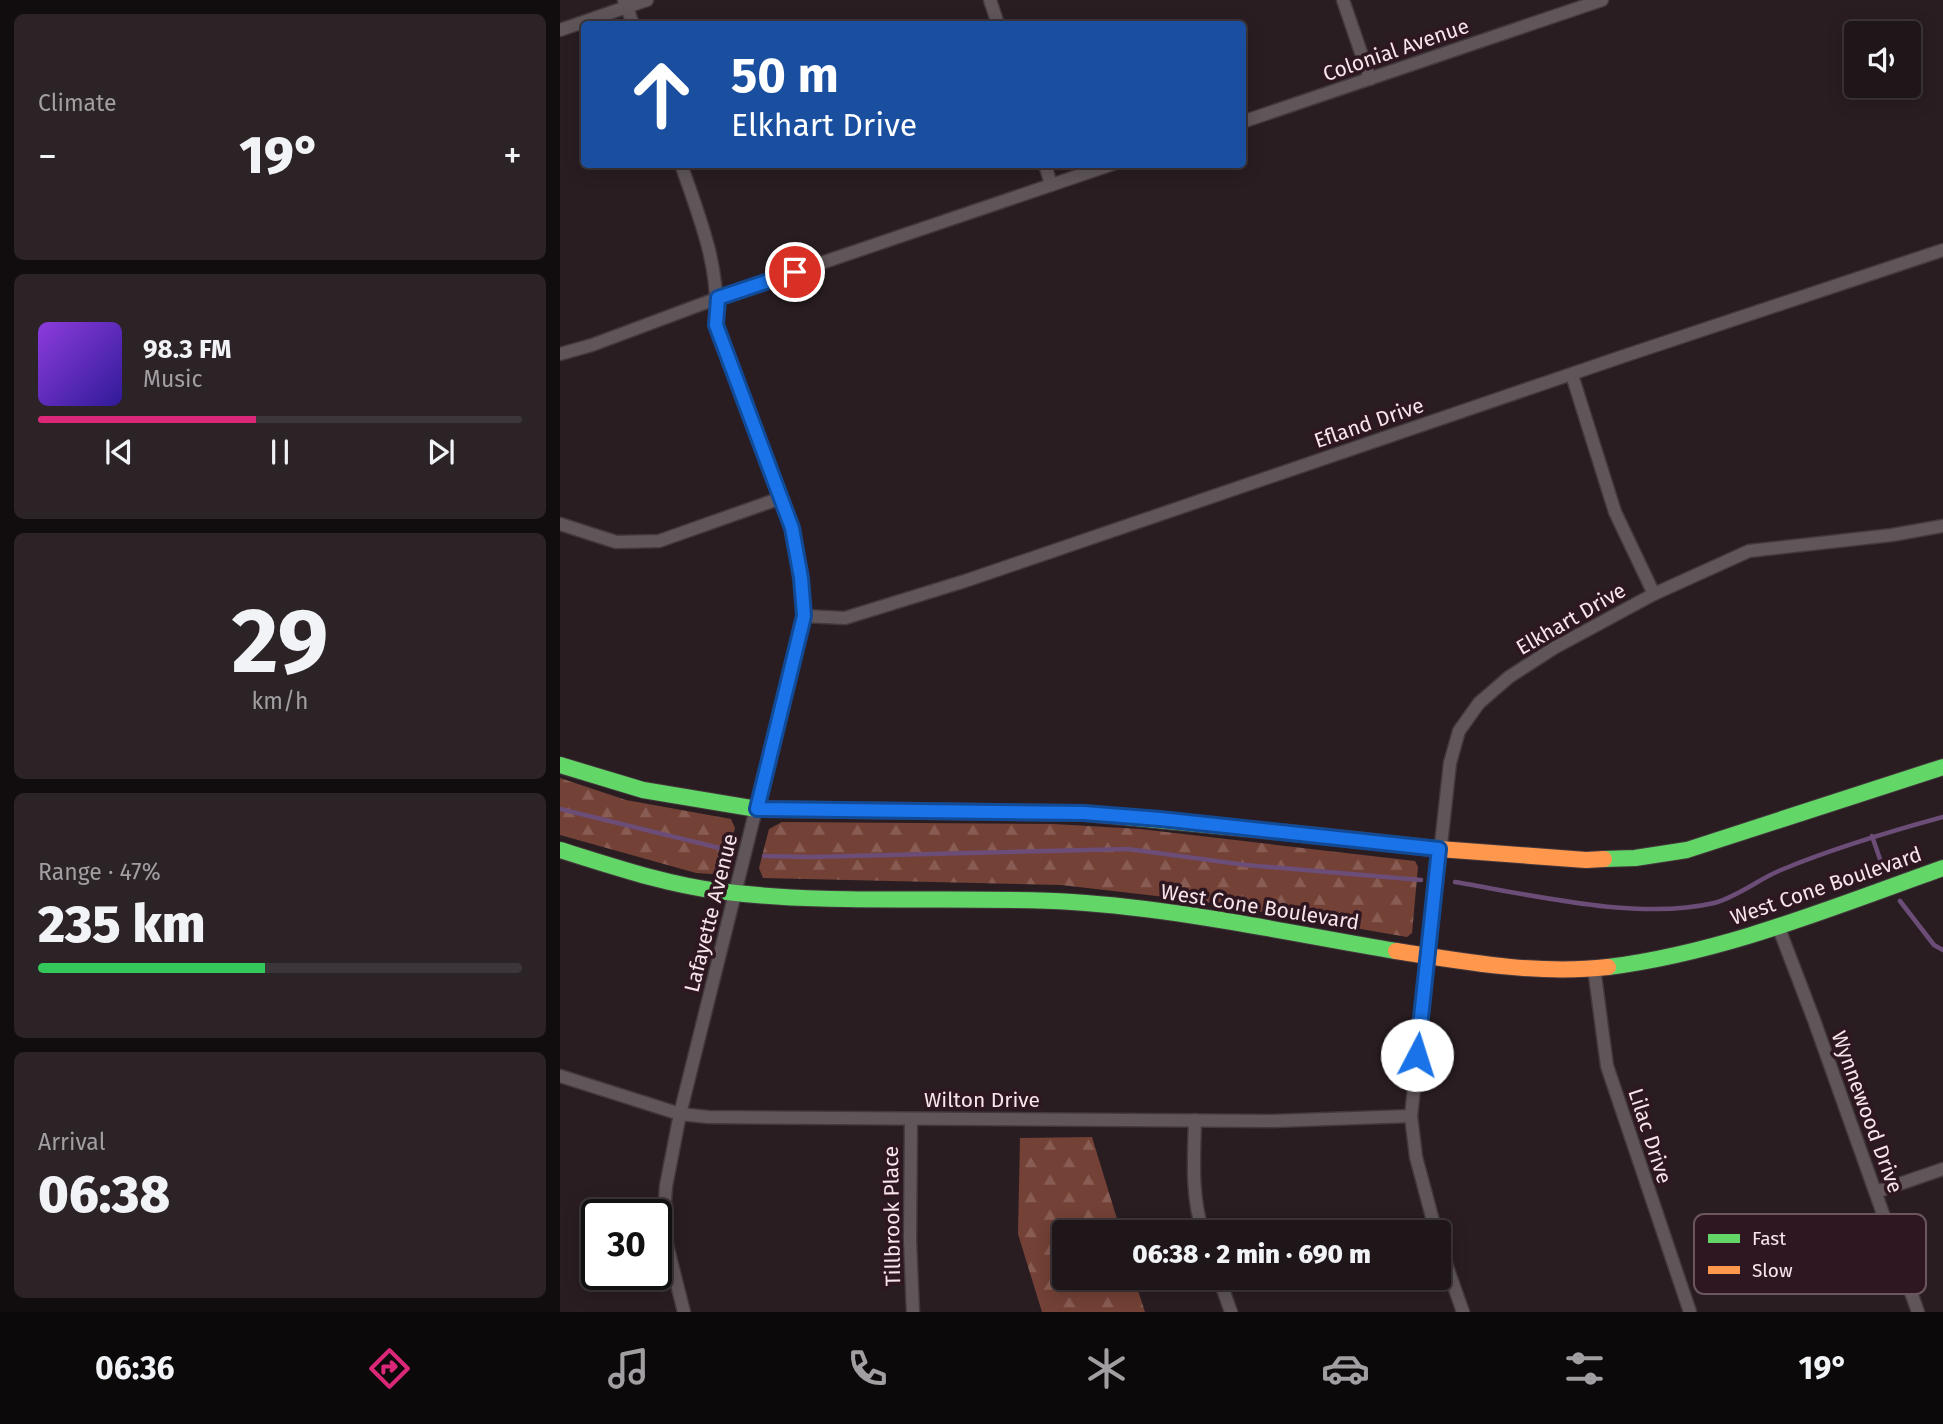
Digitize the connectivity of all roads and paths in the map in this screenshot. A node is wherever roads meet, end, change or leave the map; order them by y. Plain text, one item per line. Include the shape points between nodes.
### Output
1 (647, 0) edge
2 (990, 0) edge
3 (1343, 0) edge
4 (1602, 0) edge
5 (625, 4) edge
6 (582, 21) edge
7 (632, 21) edge
8 (997, 21) edge
9 (581, 22) edge
10 (560, 30) edge
11 (1370, 79) junction
12 (1246, 120) edge
13 (682, 168) edge
14 (1046, 168) edge
15 (1101, 168) edge
16 (1051, 185) junction
17 (1943, 250) edge
18 (718, 298) junction
19 (560, 354) edge
20 (1572, 375) junction
21 (781, 498) junction
22 (560, 524) edge
23 (1943, 526) edge
24 (1654, 594) junction
25 (804, 616) junction
26 (560, 765) edge
27 (1943, 767) edge
28 (757, 809) junction
29 (1439, 849) junction
30 (560, 850) edge
31 (1943, 868) edge
32 (736, 893) junction
33 (1778, 926) junction
34 (1427, 955) junction
35 (1594, 968) junction
36 (560, 1076) edge
37 (680, 1114) junction
38 (1411, 1116) junction
39 (911, 1119) junction
40 (1195, 1120) junction
41 (1943, 1169) edge
42 (1876, 1192) junction
43 (1884, 1214) edge
44 (1199, 1220) edge
45 (1433, 1220) edge
46 (1451, 1279) edge
47 (1223, 1290) edge
48 (1912, 1294) edge
49 (684, 1312) edge
50 (913, 1312) edge
51 (1231, 1312) edge
52 (1462, 1312) edge
53 (1690, 1312) edge
54 (1918, 1312) edge

1 - 5 street
2 - 8 street
3 - 11 street
4 - 11 street, Colonial Avenue
5 - 6 street
5 - 7 street
9 - 10 street
11 - 12 street, Colonial Avenue
13 - 18 street, Lafayette Avenue via 710,249
14 - 16 street
15 - 16 street
16 - 18 street
17 - 20 street, Efland Drive
18 - 19 street
18 - 21 street, Lafayette Avenue via 716,325
20 - 24 street via 1615,512
20 - 25 street, Efland Drive via 951,585 845,618
21 - 22 street via 659,541 616,542
21 - 25 street, Lafayette Avenue via 792,528
23 - 24 street, Elkhart Drive via 1749,551
24 - 29 street, Elkhart Drive via 1543,655 1479,703 1459,731 1450,763
25 - 28 street, Lafayette Avenue
26 - 28 main road via 643,790
27 - 29 main road via 1674,852 1586,860
28 - 29 main road via 1084,813
28 - 32 street, Lafayette Avenue
29 - 34 street, Elkhart Drive
30 - 32 main road, West Cone Boulevard via 687,886
31 - 33 main road, West Cone Boulevard
32 - 34 main road, West Cone Boulevard via 1119,906
32 - 37 street, Lafayette Avenue
33 - 35 main road, West Cone Boulevard via 1682,955
33 - 42 street, Wynnewood Drive
34 - 35 main road, West Cone Boulevard via 1533,968
34 - 38 street, Elkhart Drive
35 - 53 street, Lilac Drive via 1607,1066
36 - 37 street, Wilton Drive
37 - 39 street, Wilton Drive
37 - 49 street, Lafayette Avenue via 663,1229
38 - 40 street, Wilton Drive
38 - 45 street, Elkhart Drive via 1416,1157
39 - 40 street, Wilton Drive
39 - 50 street, Tillbrook Place
40 - 44 street via 1193,1163
41 - 42 street
42 - 43 street, Wynnewood Drive
46 - 52 street
47 - 51 street
48 - 54 street, Wynnewood Drive

